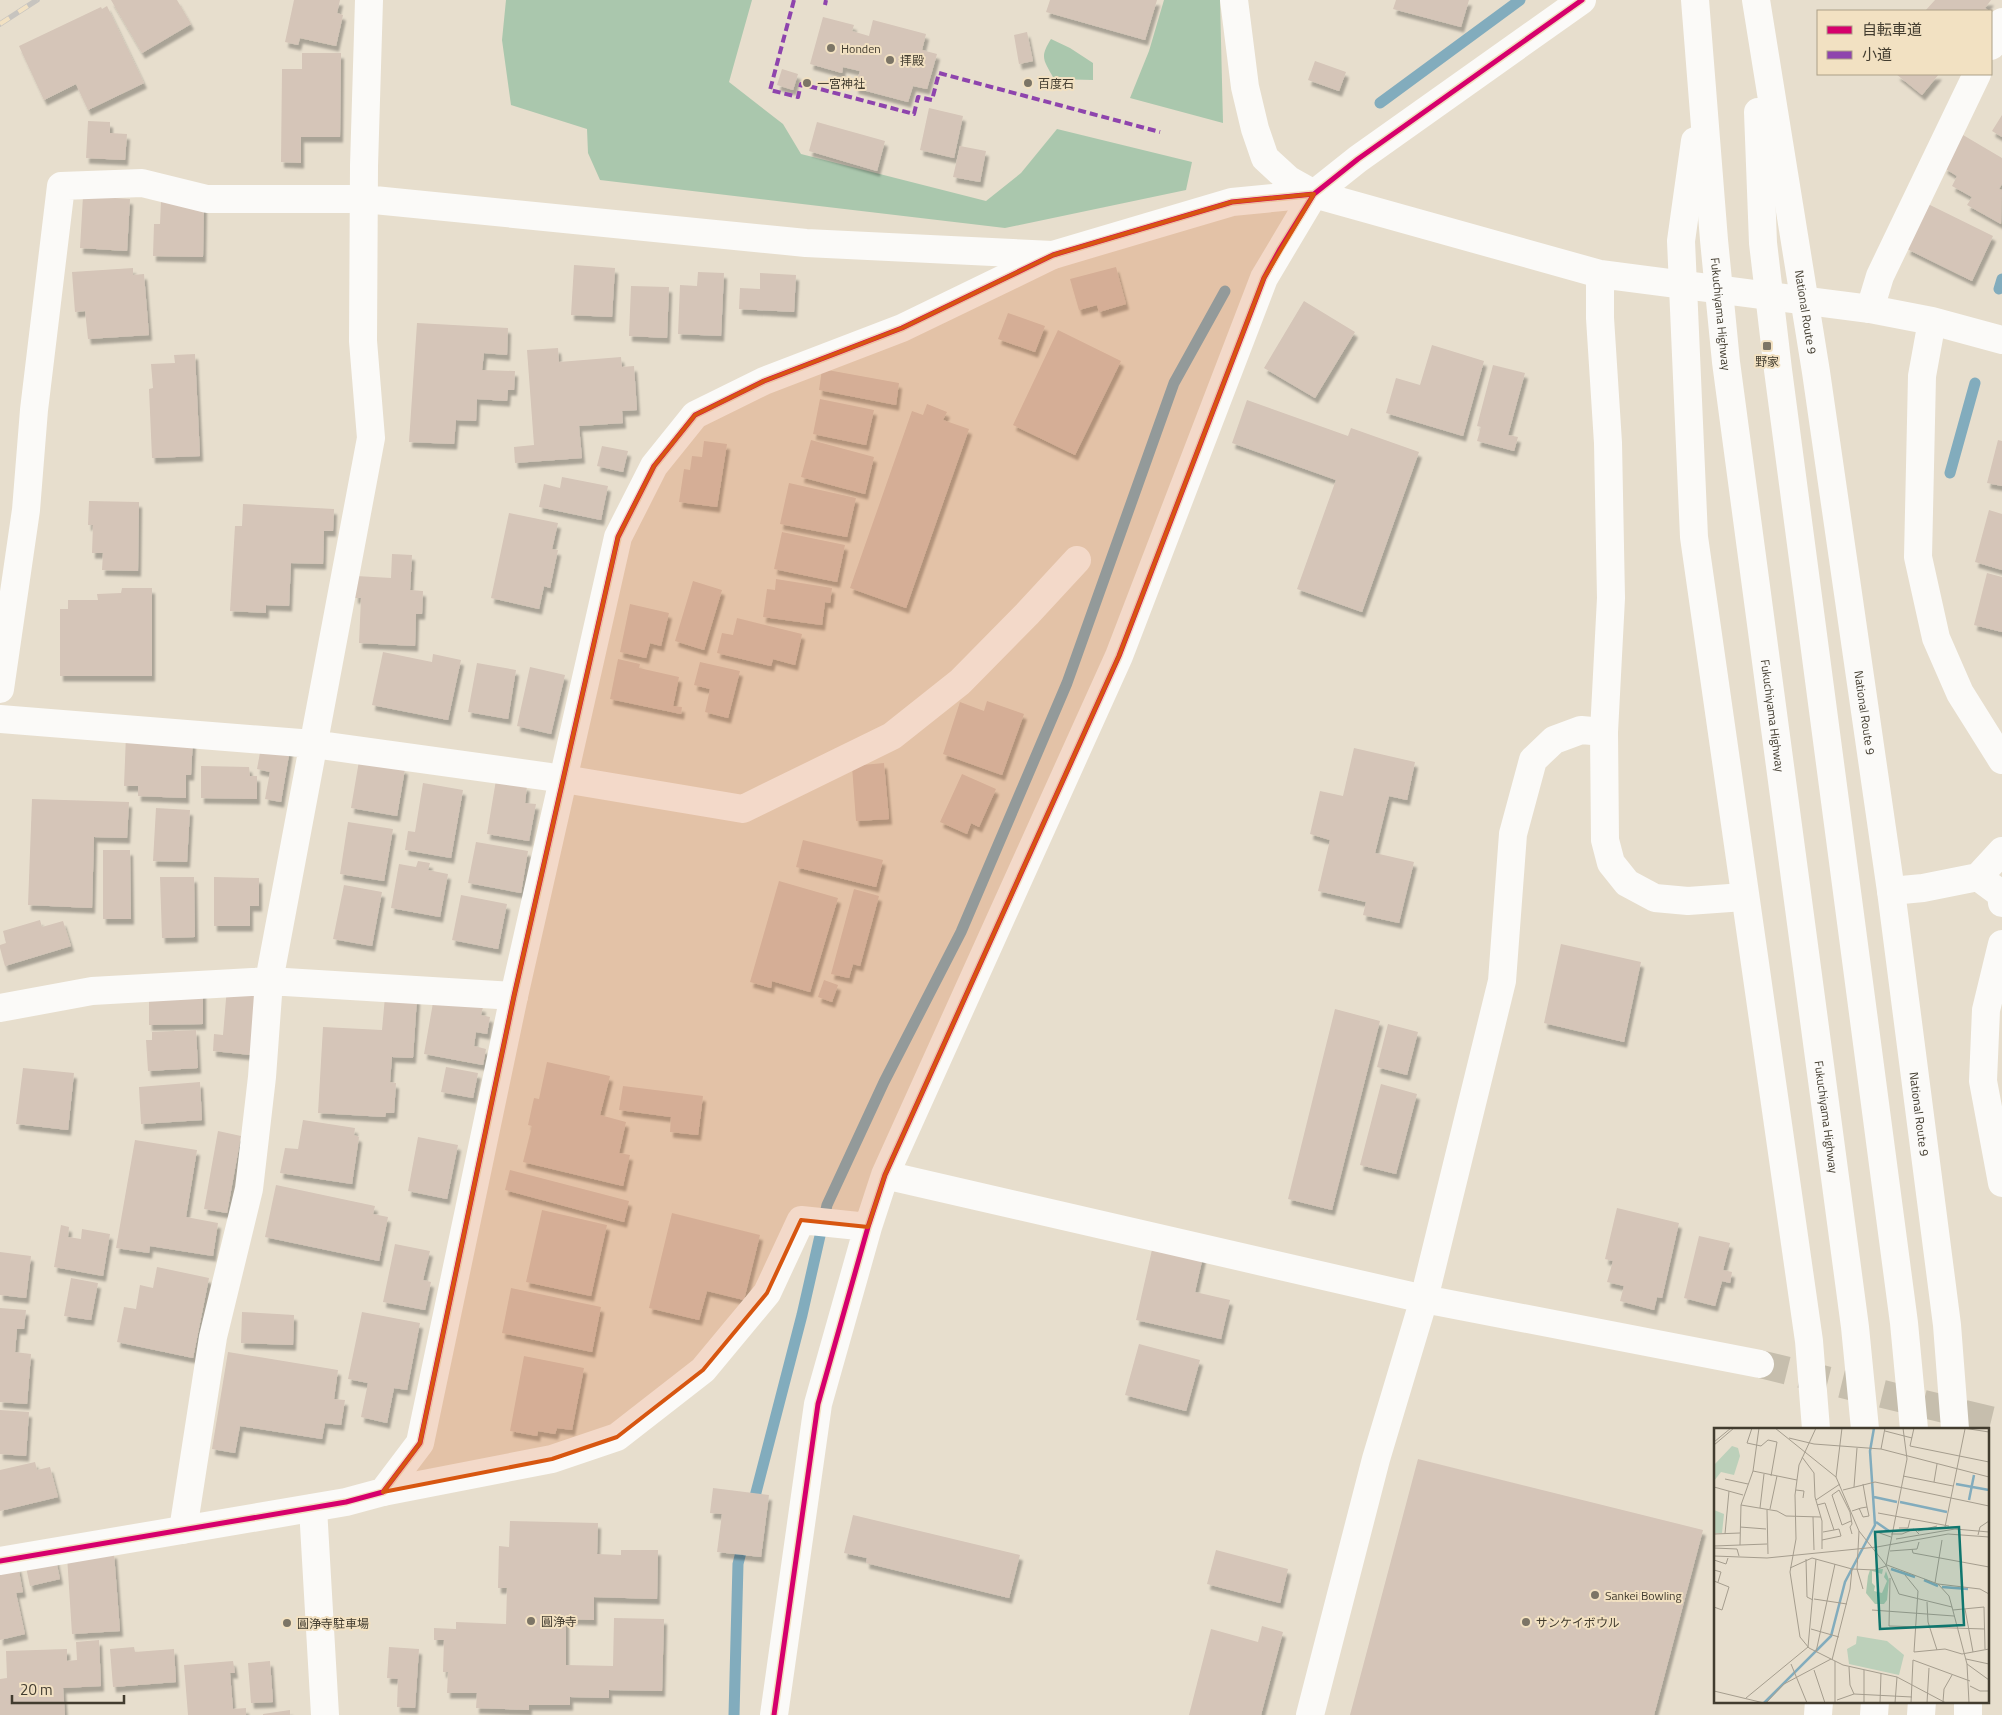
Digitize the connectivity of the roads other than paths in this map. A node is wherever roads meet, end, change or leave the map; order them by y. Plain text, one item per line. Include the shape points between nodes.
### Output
1 (369, 0) edge
2 (1234, 0) edge
3 (1582, 0) edge
4 (1755, 0) edge
5 (1695, 9) edge
6 (2002, 22) edge
7 (1992, 44) edge
8 (1977, 75) edge
9 (1702, 90) junction
10 (1314, 194) junction
11 (364, 199) junction
12 (1053, 255) junction
13 (1600, 274) junction
14 (1870, 309) junction
15 (1932, 321) junction
16 (2002, 340) edge
17 (1077, 560) dead end
18 (0, 689) edge
19 (0, 719) edge
20 (1604, 732) junction
21 (313, 744) junction
22 (2002, 760) edge
23 (564, 779) junction
24 (2002, 850) edge
25 (1978, 877) junction
26 (1890, 891) junction
27 (1744, 897) junction
28 (2002, 903) edge
29 (2002, 944) edge
30 (269, 981) junction
31 (514, 996) junction
32 (0, 1008) edge
33 (886, 1176) junction
34 (2002, 1183) edge
35 (868, 1227) junction
36 (1424, 1299) junction
37 (1760, 1364) tunnel mouth
38 (1816, 1428) edge
39 (1865, 1428) edge
40 (1914, 1428) edge
41 (1955, 1428) edge
42 (383, 1492) junction
43 (313, 1508) junction
44 (183, 1530) junction
45 (0, 1561) edge
46 (1819, 1702) edge
47 (1875, 1702) edge
48 (1922, 1702) edge
49 (1968, 1702) edge
50 (325, 1715) edge
51 (774, 1715) edge
52 (1310, 1715) edge
53 (1818, 1715) edge
54 (1874, 1715) edge
55 (1921, 1715) edge
56 (1968, 1715) edge

1 - 11 main road
2 - 10 main road via 1244,88 1265,158 1289,180
3 - 10 main road via 1358,159
4 - 26 main road, National Route 9 via 1816,372
4 - 40 main road via 1763,243 1904,1323
5 - 9 main road, Fukuchiyama Highway
6 - 7 main road
8 - 14 main road via 1880,276
9 - 27 main road via 1681,241 1694,537
9 - 39 main road, Fukuchiyama Highway via 1726,362
10 - 12 main road via 1232,202
10 - 13 main road
10 - 33 main road via 1264,278 1119,656
11 - 12 main road via 806,243
11 - 18 main road via 207,199 142,183 61,186 34,410 26,510
11 - 21 main road via 363,341 371,438
12 - 23 main road via 902,328 764,381 695,415 654,466 618,537
13 - 14 main road
13 - 20 main road via 1611,598
14 - 15 main road
15 - 16 main road
15 - 22 main road via 1922,376 1918,558 1936,638 1960,693
17 - 23 main road via 960,682 892,736 743,809
19 - 21 main road
20 - 27 main road via 1605,840 1611,863 1626,883 1654,898
20 - 36 main road via 1581,730 1554,740 1533,760 1513,834 1502,981
21 - 23 main road
21 - 30 main road
23 - 31 main road
24 - 25 main road
25 - 26 main road
25 - 28 main road via 2001,894
26 - 41 main road, National Route 9 via 1947,1325
27 - 38 main road via 1809,1341
29 - 34 main road via 1986,1010 1983,1081
30 - 31 main road
30 - 32 main road via 92,990
30 - 44 main road via 249,1189 213,1337
31 - 42 main road via 420,1444
33 - 35 main road
33 - 36 main road
35 - 42 main road via 801,1220 767,1293 703,1370 617,1437 552,1459
35 - 51 main road via 818,1404
36 - 37 main road
36 - 52 main road via 1376,1459
42 - 43 main road
43 - 44 main road
43 - 50 main road
44 - 45 main road
46 - 53 main road
47 - 54 main road
48 - 55 main road
49 - 56 main road

